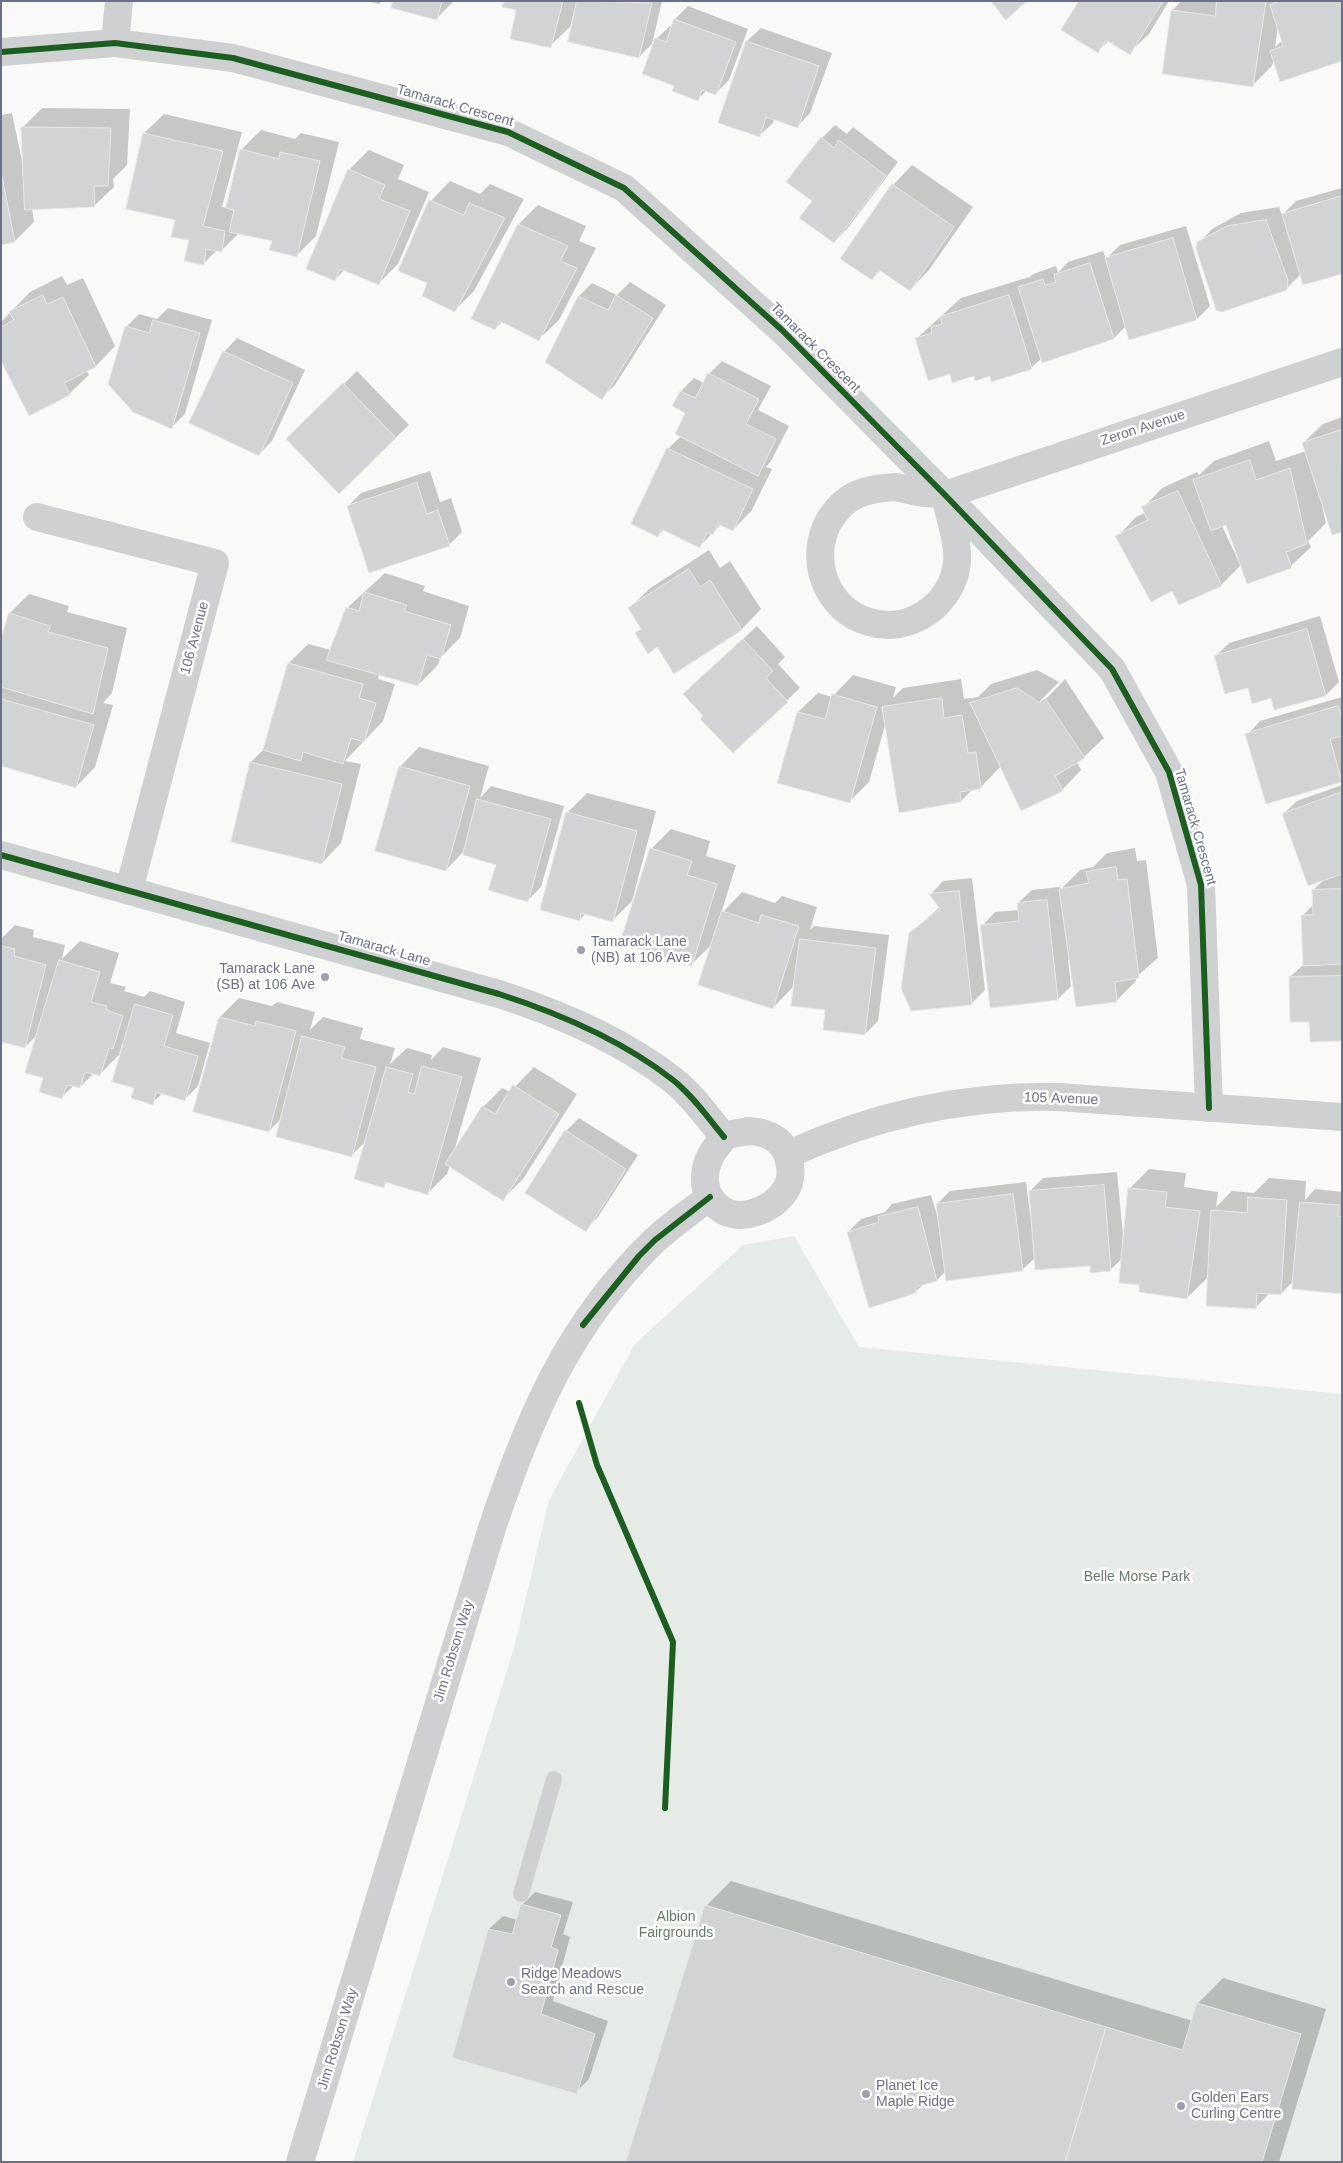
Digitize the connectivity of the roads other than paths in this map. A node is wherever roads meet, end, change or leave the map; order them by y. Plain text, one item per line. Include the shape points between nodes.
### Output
1 (119, 1) edge
2 (115, 43) junction
3 (1, 52) edge
4 (1342, 362) edge
5 (945, 495) junction
6 (37, 516) dead end
7 (1, 855) edge
8 (128, 890) junction
9 (1209, 1108) junction
10 (1342, 1118) edge
11 (724, 1137) junction
12 (788, 1154) junction
13 (710, 1197) junction
14 (554, 1779) dead end
15 (521, 1894) dead end
16 (300, 2162) edge

1 - 2 street
2 - 3 street, Tamarack Crescent
2 - 5 street, Tamarack Crescent via 233,58 508,132 624,188 782,330
4 - 5 street, Zeron Avenue
5 - 5 street via 896,487 873,488 852,497 835,512 824,532 819,554 821,569 832,596 849,613 870,623 892,625 915,620 934,608 949,590 956,568 957,545
5 - 9 street, Tamarack Crescent via 1112,670 1168,772 1201,885
6 - 8 street, 106 Avenue via 215,563
7 - 8 street, Tamarack Lane
8 - 11 street, Tamarack Lane via 555,1012 615,1043 673,1080
9 - 10 street, 105 Avenue
9 - 12 street, 105 Avenue via 1058,1097 970,1102 878,1120
11 - 12 street via 748,1131 762,1132 778,1140
11 - 13 street via 711,1154 704,1176
12 - 13 street via 791,1174 785,1191 774,1203 740,1215 725,1212
13 - 16 street, Jim Robson Way via 655,1240 621,1276 583,1325 551,1378 531,1421 492,1528
14 - 15 lane

